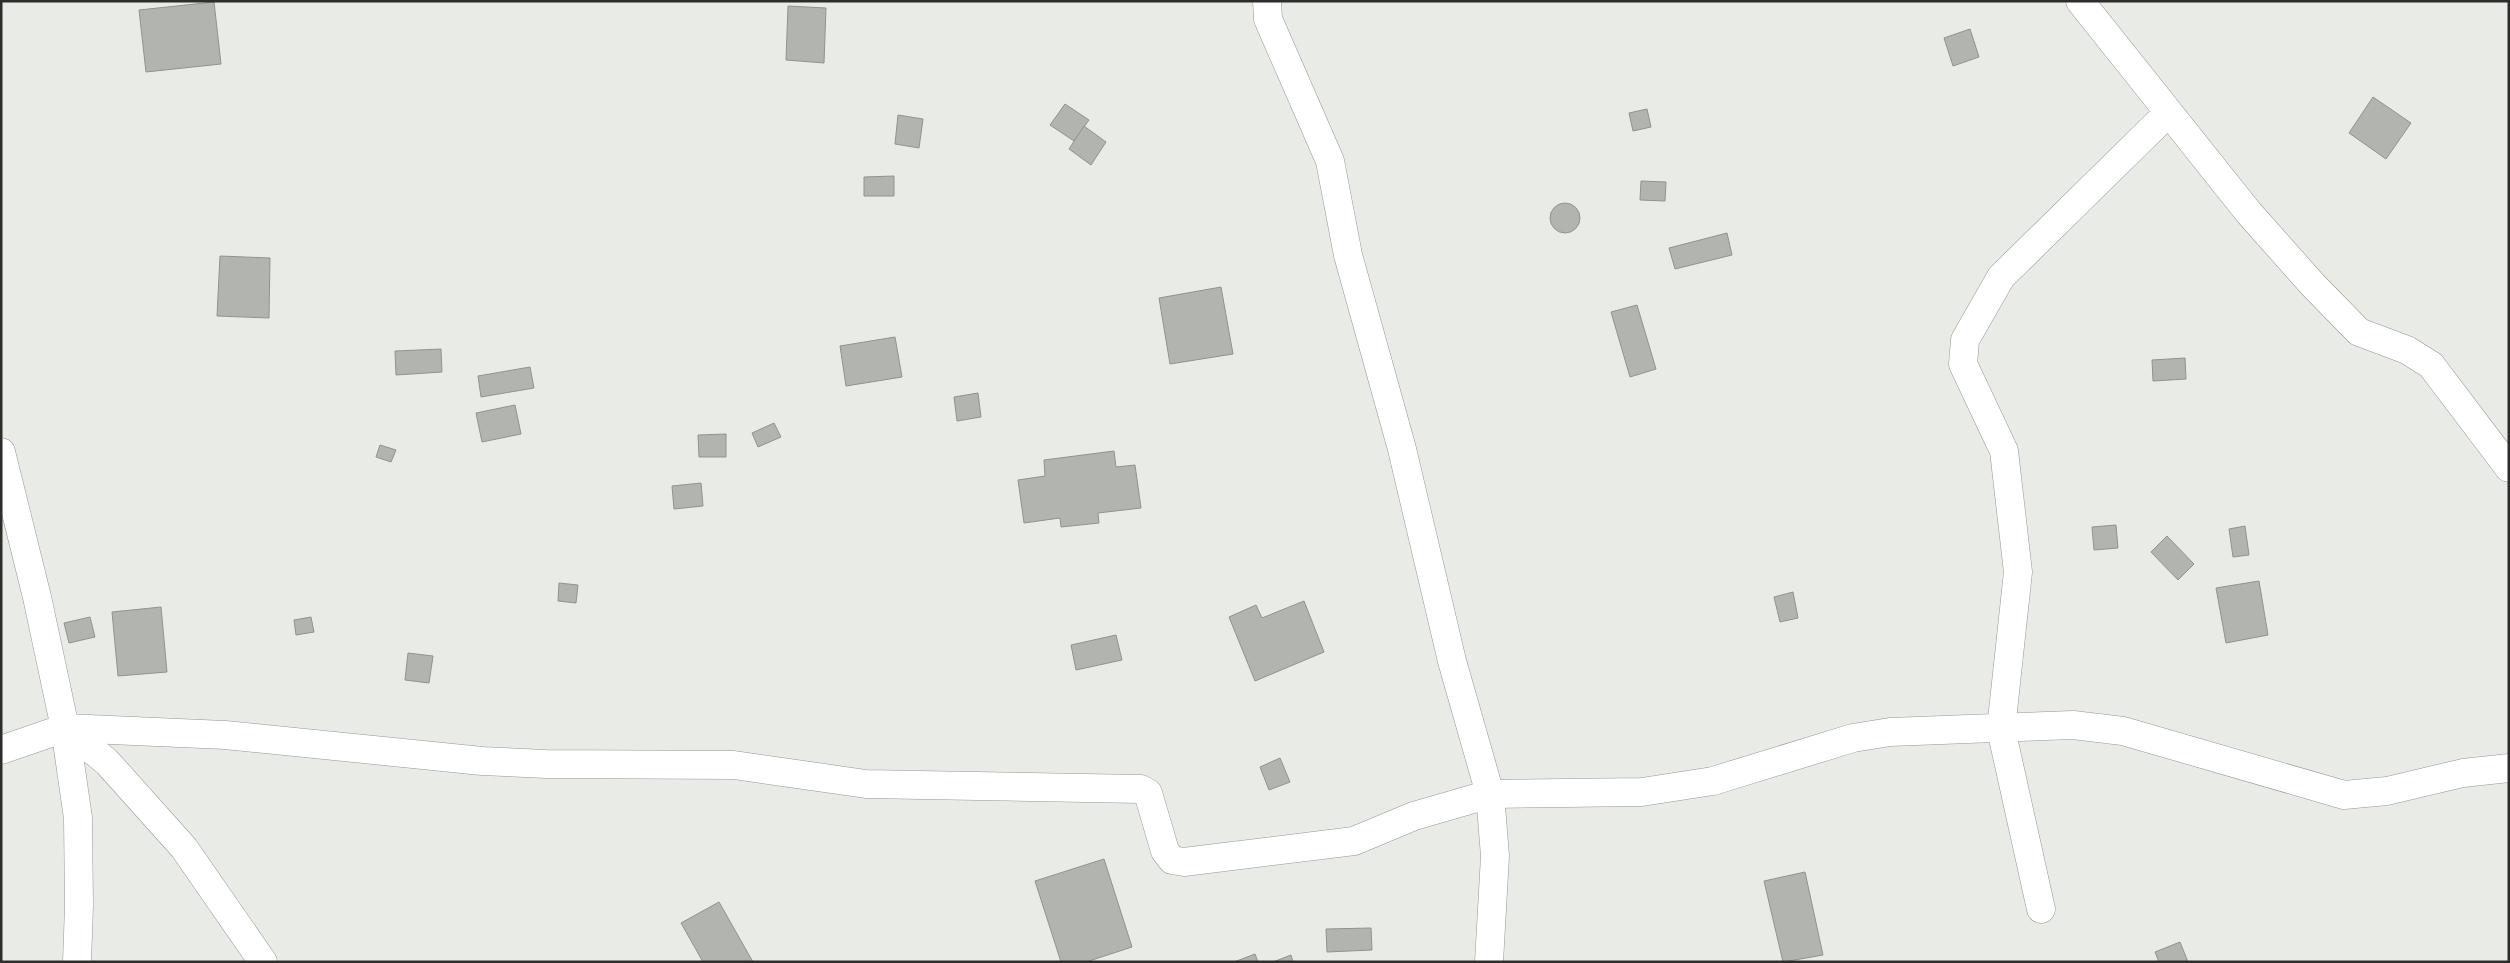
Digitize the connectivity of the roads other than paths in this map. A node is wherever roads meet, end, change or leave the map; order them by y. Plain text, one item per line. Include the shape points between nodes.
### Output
1 (1267, 1) edge
2 (2080, 1) edge
3 (2168, 113) junction
4 (1, 452) edge
5 (2509, 468) edge
6 (65, 728) junction
7 (2001, 728) junction
8 (1, 750) edge
9 (2509, 768) edge
10 (1490, 794) junction
11 (2041, 910) dead end
12 (77, 962) edge
13 (263, 962) edge
14 (1489, 962) edge

1 - 10 street via 1268,19 1330,161 1348,254 1402,450 1452,661
2 - 3 street
3 - 5 street via 2250,213 2359,332 2407,350 2431,364
3 - 7 street via 2001,278 1965,340 1963,364 2004,451 2018,572
4 - 6 street
6 - 8 street
6 - 10 street via 225,735 500,762 734,765 866,784 1141,789 1148,793 1165,850 1172,860 1184,862 1354,840 1414,816
6 - 12 street via 78,818
6 - 13 street via 107,762 184,848
7 - 9 street via 2073,725 2123,732 2344,795 2386,791 2462,773
7 - 10 street via 1890,732 1853,738 1713,780 1642,792
7 - 11 street
10 - 14 street via 1495,856

